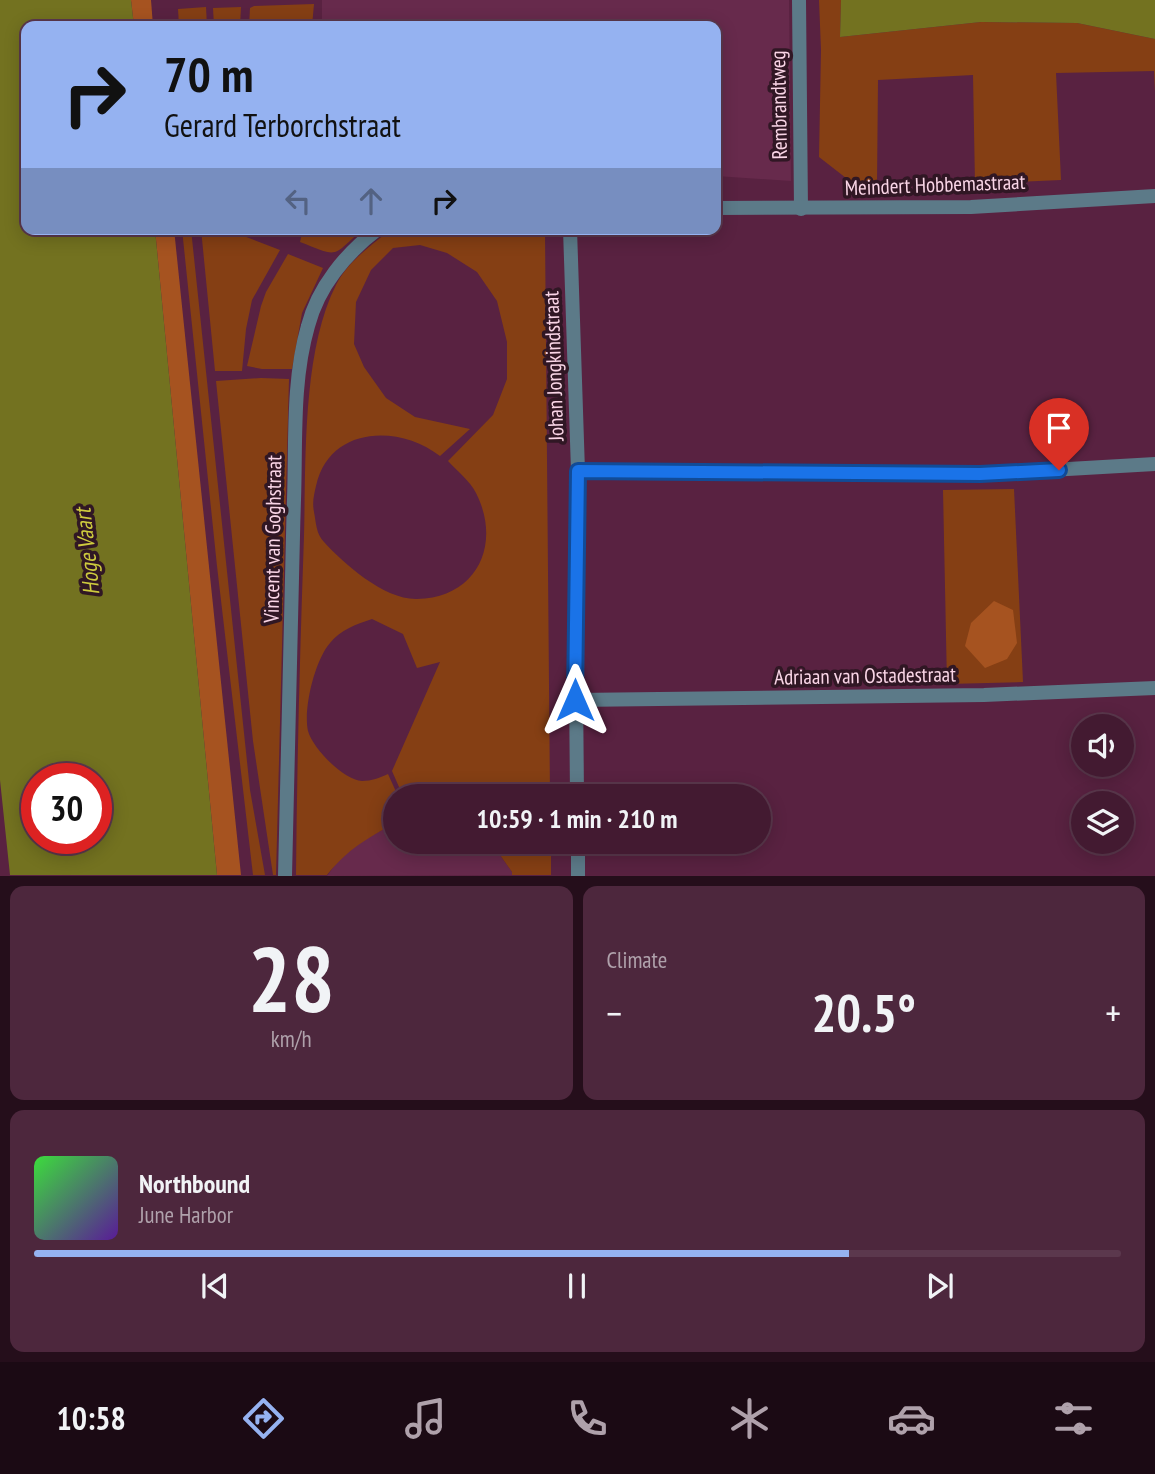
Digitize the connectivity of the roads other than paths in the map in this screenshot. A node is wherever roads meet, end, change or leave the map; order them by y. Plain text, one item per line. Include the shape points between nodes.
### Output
1 (799, 0) edge
2 (1155, 196) edge
3 (721, 208) edge
4 (801, 209) junction
5 (371, 235) edge
6 (570, 235) edge
7 (1155, 464) edge
8 (578, 471) junction
9 (1155, 688) edge
10 (575, 700) junction
11 (577, 784) edge
12 (578, 854) edge
13 (285, 876) edge
14 (578, 876) edge

1 - 4 street, Rembrandtweg
2 - 4 street, Meindert Hobbemastraat via 971,207
3 - 4 street, Meindert Hobbemastraat
5 - 13 street, Vincent van Goghstraat via 326,284 307,327 302,357
6 - 8 street, Johan Jongkindstraat
7 - 8 street via 980,474
8 - 10 street, Johan Jongkindstraat
9 - 10 street, Adriaan van Ostadestraat
10 - 11 street, Johan Jongkindstraat
12 - 14 street

